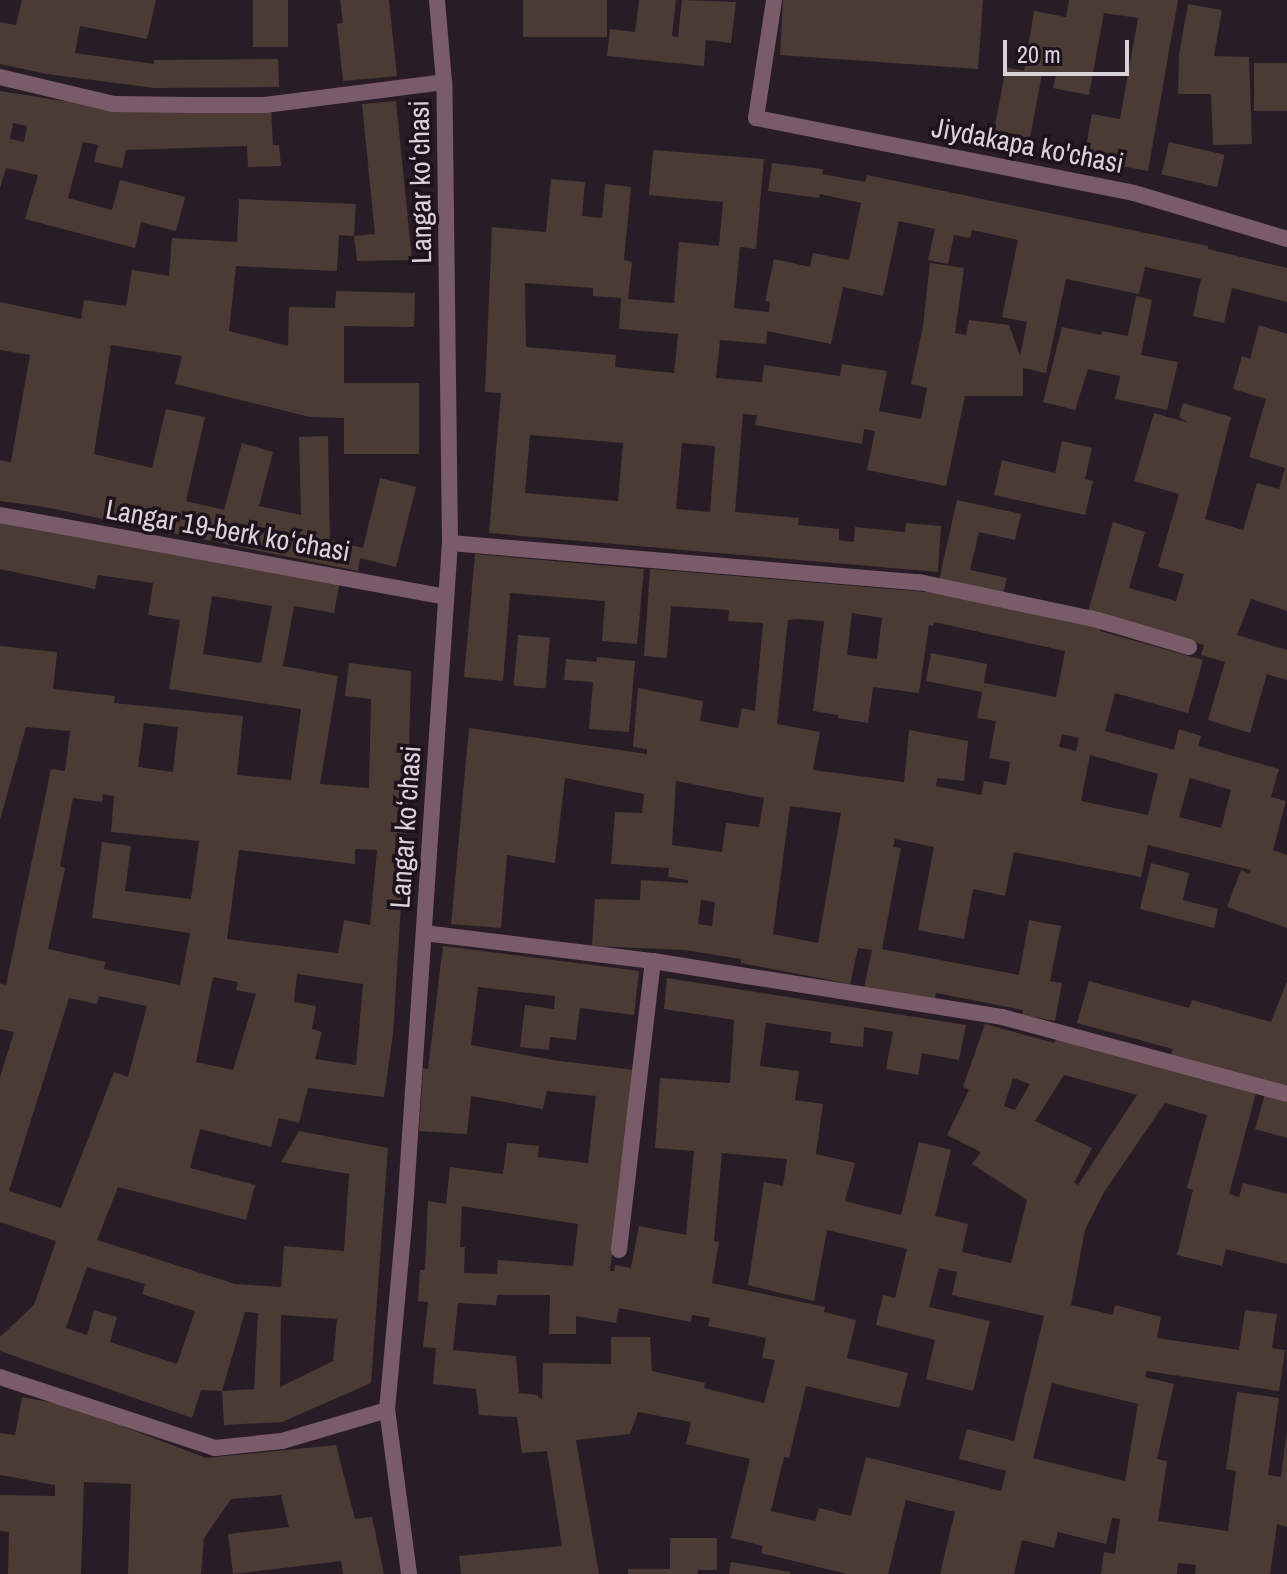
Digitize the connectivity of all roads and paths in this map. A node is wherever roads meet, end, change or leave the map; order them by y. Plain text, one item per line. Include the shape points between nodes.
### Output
1 (437, 0) edge
2 (774, 0) edge
3 (0, 77) edge
4 (444, 82) junction
5 (1287, 239) edge
6 (0, 515) edge
7 (450, 543) junction
8 (446, 597) junction
9 (1189, 647) dead end
10 (424, 933) junction
11 (653, 961) junction
12 (1287, 1094) edge
13 (619, 1250) dead end
14 (0, 1377) edge
15 (387, 1410) junction
16 (409, 1574) edge

1 - 4 street, Langar koʻchasi
2 - 5 street, Jiydakapa ko'chasi via 756,118 1134,193
3 - 4 street via 113,104 191,105 265,105
4 - 7 street, Langar koʻchasi
6 - 8 street, Langar 19-berk koʻchasi
7 - 8 street, Langar koʻchasi
7 - 9 street via 919,582 1098,620
8 - 10 street, Langar koʻchasi
10 - 11 street
10 - 15 street, Langar koʻchasi
11 - 12 street via 1002,1017
11 - 13 street
14 - 15 street via 215,1448 282,1441
15 - 16 street, Langar koʻchasi

